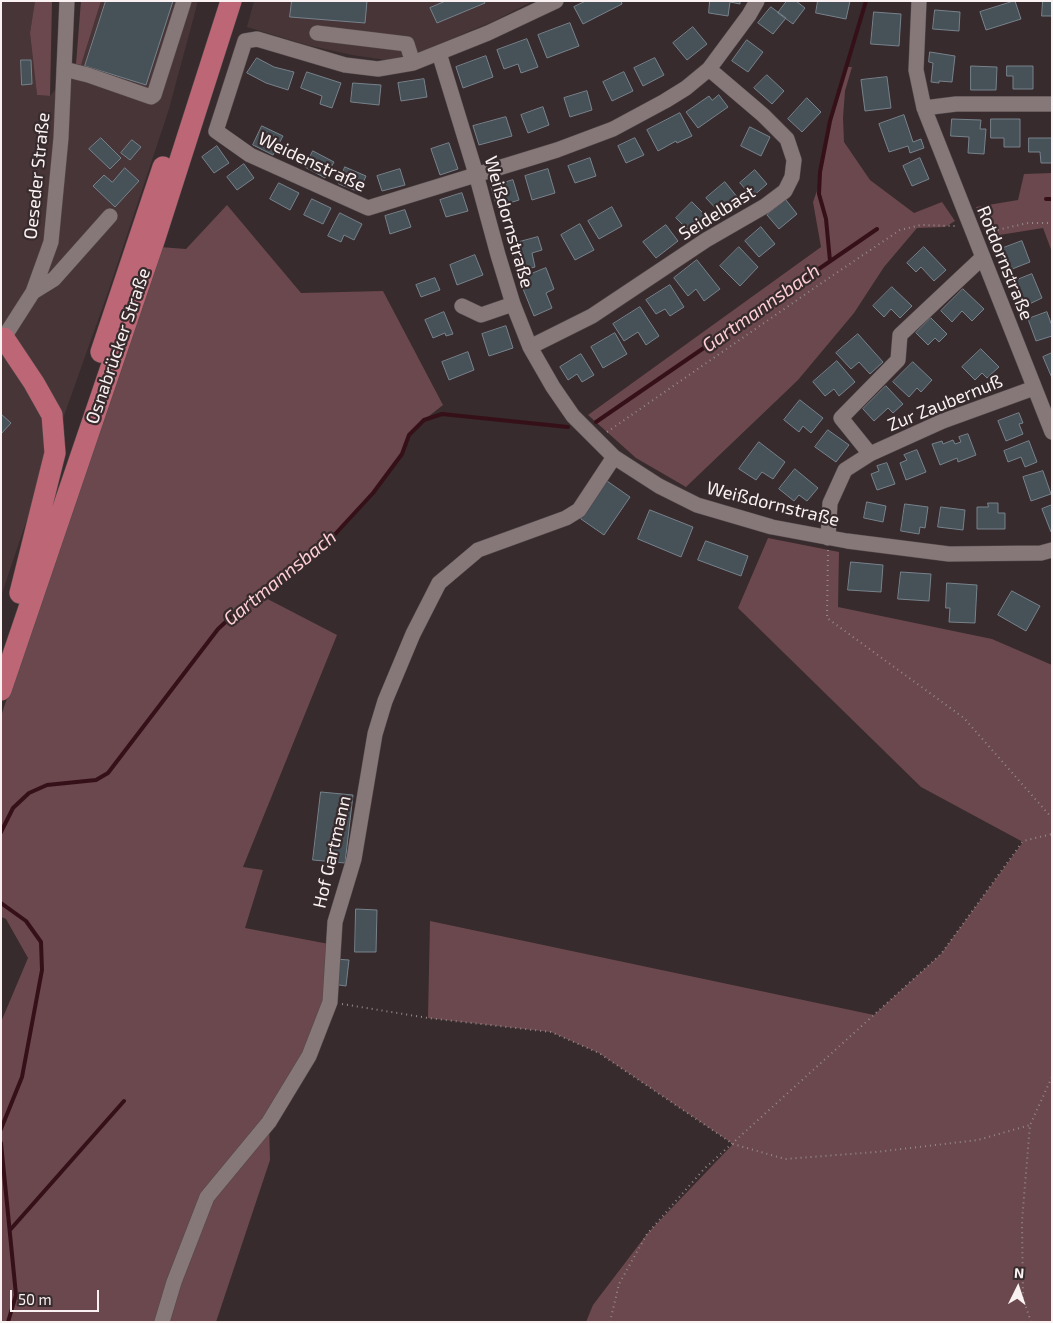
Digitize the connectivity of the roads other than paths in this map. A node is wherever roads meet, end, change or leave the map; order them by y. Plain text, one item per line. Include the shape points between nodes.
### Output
1 (68, 1) edge
2 (184, 1) edge
3 (218, 1) edge
4 (231, 1) edge
5 (556, 1) edge
6 (757, 1) edge
7 (919, 1) edge
8 (317, 33) dead end
9 (439, 54) junction
10 (413, 64) junction
11 (64, 69) junction
12 (709, 69) junction
13 (1052, 104) edge
14 (924, 108) junction
15 (476, 174) junction
16 (110, 216) dead end
17 (983, 257) junction
18 (33, 292) junction
19 (513, 304) junction
20 (462, 306) dead end
21 (2, 339) edge
22 (530, 347) junction
23 (1034, 388) junction
24 (1052, 432) edge
25 (870, 454) junction
26 (614, 456) junction
27 (828, 538) junction
28 (1052, 550) edge
29 (20, 593) junction
30 (1, 649) edge
31 (1, 690) edge
32 (162, 1322) edge

1 - 11 street, Oeseder Straße
2 - 11 street via 154,95 150,97
3 - 29 highway, Osnabrücker Straße
4 - 31 highway, Osnabrücker Straße via 154,241
5 - 9 street, Weidenstraße
6 - 12 street, Weidenstraße
7 - 14 street, Rotdornstraße via 916,70
8 - 10 street via 407,44
9 - 10 street, Weidenstraße
9 - 15 street, Weißdornstraße
10 - 15 street, Weidenstraße via 378,68 345,65 257,38 245,41 216,131 250,156 368,208
11 - 18 street, Oeseder Straße via 62,138 51,242
12 - 15 street, Weidenstraße via 665,101 612,129 557,150
12 - 22 street, Seidelbast via 787,139 794,160 792,177 785,191 592,316
13 - 14 street via 956,104
14 - 17 street, Rotdornstraße
15 - 19 street, Weißdornstraße
16 - 18 street via 54,280
17 - 23 street, Rotdornstraße
17 - 25 street via 900,335 898,360 841,418
18 - 21 street, Oeseder Straße
19 - 20 street via 481,315
19 - 22 street, Weißdornstraße
21 - 29 highway via 34,383 52,415 55,453
22 - 26 street, Weißdornstraße via 573,416
23 - 24 street, Rotdornstraße
23 - 25 street, Zur Zaubernuß via 943,421
25 - 27 street, Zur Zaubernuß via 845,470 830,502
26 - 27 street, Weißdornstraße via 659,486 697,505 772,527
26 - 32 street, Hof Gartmann via 579,510 566,518 478,550 439,583 430,600 409,642 375,734 354,859 335,922 330,1002 308,1056 269,1122 207,1197
27 - 28 street, Weißdornstraße via 949,554
29 - 30 highway, Osnabrücker Straße

